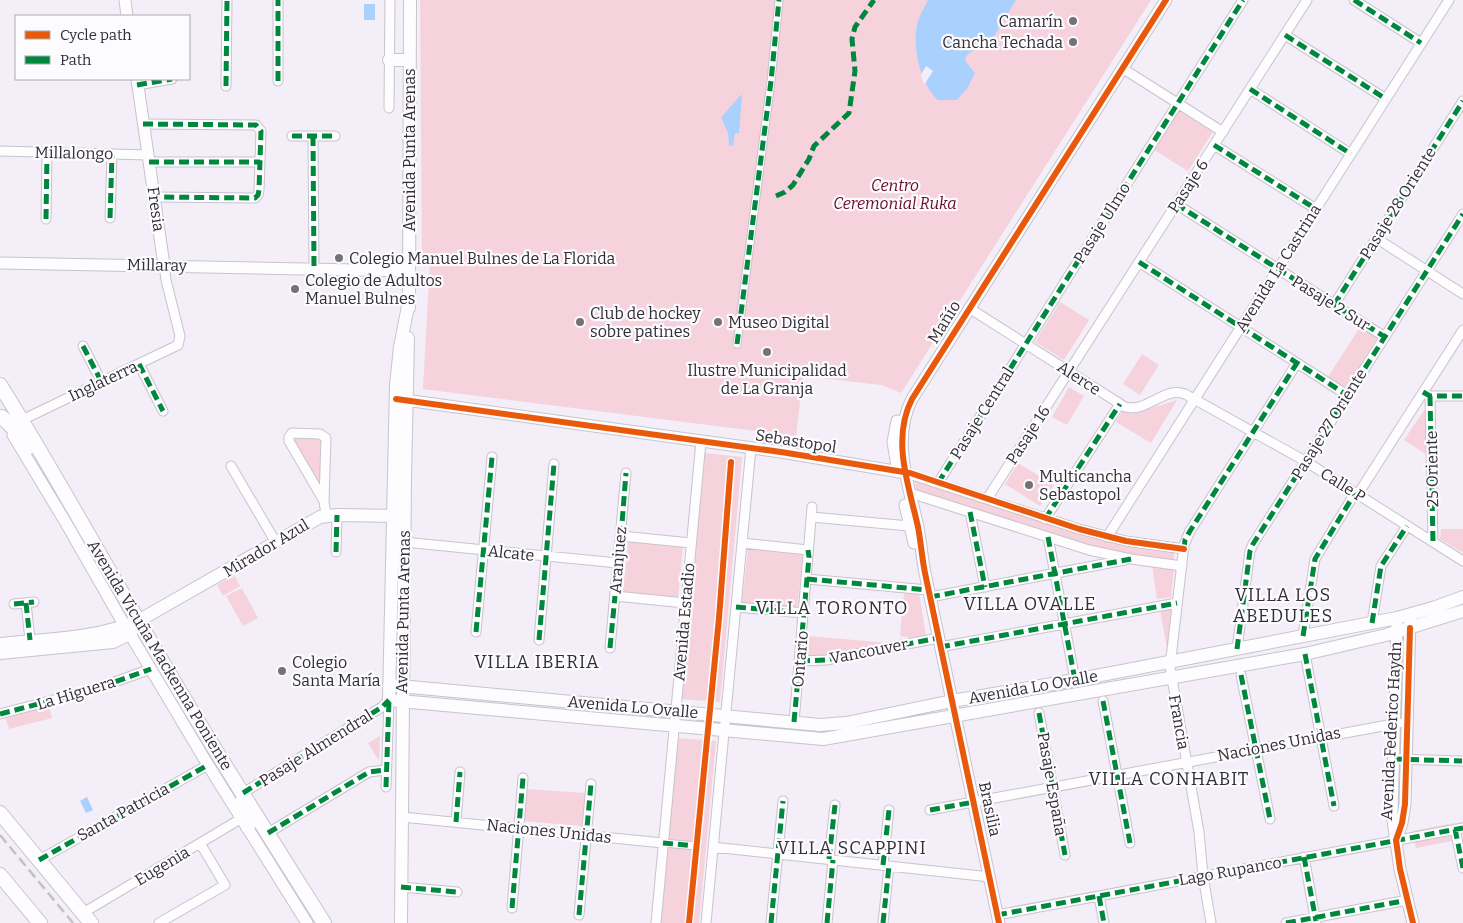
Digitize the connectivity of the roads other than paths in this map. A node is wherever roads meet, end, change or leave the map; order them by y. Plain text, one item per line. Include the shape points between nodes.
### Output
1 (125, 0) edge
2 (227, 0) edge
3 (278, 0) edge
4 (390, 0) edge
5 (410, 0) edge
6 (779, 0) edge
7 (1166, 0) edge
8 (1243, 0) edge
9 (1307, 0) edge
10 (1354, 0) edge
11 (1374, 0) edge
12 (1449, 0) edge
13 (1368, 9) junction
14 (127, 15) edge
15 (1285, 35) junction
16 (1421, 43) junction
17 (390, 60) junction
18 (409, 60) junction
19 (1122, 68) junction
20 (160, 80) edge
21 (137, 82) edge
22 (278, 82) dead end
23 (226, 86) dead end
24 (1250, 89) junction
25 (1386, 99) junction
26 (1463, 100) edge
27 (1178, 103) junction
28 (389, 108) dead end
29 (143, 124) junction
30 (1222, 132) junction
31 (292, 136) dead end
32 (313, 136) junction
33 (335, 136) dead end
34 (1214, 145) junction
35 (0, 151) edge
36 (47, 153) junction
37 (112, 154) junction
38 (1351, 154) junction
39 (148, 158) junction
40 (260, 162) junction
41 (154, 197) junction
42 (1176, 204) junction
43 (1316, 209) junction
44 (1463, 214) edge
45 (110, 218) dead end
46 (46, 219) dead end
47 (1376, 238) junction
48 (1139, 262) junction
49 (0, 263) edge
50 (164, 265) junction
51 (314, 269) junction
52 (1278, 269) junction
53 (408, 271) junction
54 (1427, 271) junction
55 (1463, 294) edge
56 (1334, 304) junction
57 (969, 308) junction
58 (1241, 327) junction
59 (1463, 330) edge
60 (1384, 337) junction
61 (180, 339) joint
62 (1026, 343) junction
63 (737, 344) dead end
64 (83, 346) dead end
65 (1297, 363) junction
66 (139, 364) junction
67 (1069, 371) junction
68 (101, 381) junction
69 (0, 385) edge
70 (1427, 394) junction
71 (1347, 395) junction
72 (1463, 396) edge
73 (1195, 399) junction
74 (401, 400) junction
75 (1120, 404) junction
76 (162, 411) dead end
77 (1, 416) edge
78 (22, 420) junction
79 (1254, 430) junction
80 (701, 441) junction
81 (751, 448) junction
82 (492, 457) dead end
83 (1305, 461) junction
84 (554, 464) dead end
85 (231, 466) dead end
86 (902, 472) junction
87 (626, 473) dead end
88 (56, 478) junction
89 (938, 483) junction
90 (910, 493) junction
91 (1358, 494) junction
92 (986, 499) junction
93 (324, 501) junction
94 (812, 507) dead end
95 (970, 512) junction
96 (332, 515) junction
97 (399, 516) junction
98 (812, 517) junction
99 (1045, 519) junction
100 (909, 526) junction
101 (1408, 526) junction
102 (621, 536) junction
103 (1048, 537) junction
104 (1107, 537) junction
105 (275, 541) junction
106 (404, 542) junction
107 (1433, 542) junction
108 (691, 543) junction
109 (742, 543) junction
110 (1184, 549) junction
111 (484, 550) junction
112 (808, 550) junction
113 (336, 552) dead end
114 (546, 556) junction
115 (1131, 559) junction
116 (1463, 561) edge
117 (618, 563) junction
118 (1182, 566) junction
119 (925, 573) junction
120 (1055, 573) junction
121 (807, 580) junction
122 (985, 587) junction
123 (929, 594) junction
124 (615, 596) junction
125 (1463, 597) edge
126 (685, 603) junction
127 (1177, 603) junction
128 (14, 604) dead end
129 (736, 607) junction
130 (1463, 611) edge
131 (804, 613) junction
132 (1410, 614) junction
133 (1397, 618) junction
134 (1372, 623) junction
135 (1064, 624) junction
136 (131, 627) junction
137 (1404, 629) junction
138 (476, 632) dead end
139 (1303, 636) junction
140 (30, 640) junction
141 (538, 640) dead end
142 (939, 642) junction
143 (0, 644) edge
144 (610, 648) dead end
145 (1237, 649) junction
146 (0, 653) edge
147 (1305, 654) junction
148 (800, 661) junction
149 (1170, 662) junction
150 (151, 669) junction
151 (1241, 675) dead end
152 (1171, 677) junction
153 (1396, 679) junction
154 (1075, 680) junction
155 (1408, 680) junction
156 (389, 685) junction
157 (402, 686) junction
158 (389, 700) junction
159 (402, 701) junction
160 (952, 701) junction
161 (1103, 701) dead end
162 (675, 712) junction
163 (1039, 713) dead end
164 (0, 714) edge
165 (725, 716) junction
166 (956, 716) junction
167 (794, 722) junction
168 (1395, 723) junction
169 (1407, 723) junction
170 (674, 726) junction
171 (723, 730) junction
172 (1321, 737) junction
173 (1256, 749) junction
174 (1394, 758) junction
175 (1406, 759) junction
176 (1462, 761) edge
177 (1186, 762) junction
178 (208, 765) junction
179 (386, 770) junction
180 (460, 772) dead end
181 (1117, 775) junction
182 (523, 778) dead end
183 (591, 784) dead end
184 (386, 787) dead end
185 (1052, 787) junction
186 (242, 794) junction
187 (783, 800) dead end
188 (974, 802) junction
189 (835, 805) dead end
190 (1334, 806) dead end
191 (889, 810) dead end
192 (930, 810) dead end
193 (0, 813) edge
194 (402, 817) junction
195 (1270, 819) dead end
196 (456, 822) junction
197 (245, 823) junction
198 (519, 828) junction
199 (1459, 829) edge
200 (268, 833) junction
201 (586, 835) junction
202 (1396, 840) junction
203 (200, 843) junction
204 (663, 843) junction
205 (1130, 843) dead end
206 (697, 846) dead end
207 (713, 847) junction
208 (778, 854) junction
209 (1065, 855) dead end
210 (1304, 857) junction
211 (38, 860) junction
212 (831, 860) junction
213 (886, 866) junction
214 (1463, 868) edge
215 (0, 875) edge
216 (1203, 876) junction
217 (990, 877) junction
218 (402, 887) junction
219 (457, 892) dead end
220 (1099, 896) junction
221 (1408, 900) junction
222 (512, 908) dead end
223 (579, 915) dead end
224 (87, 918) edge
225 (998, 919) edge
226 (1316, 920) edge
227 (40, 923) edge
228 (159, 923) edge
229 (307, 923) edge
230 (324, 923) edge
231 (401, 923) edge
232 (656, 923) edge
233 (706, 923) edge
234 (771, 923) edge
235 (827, 923) edge
236 (883, 923) edge
237 (1104, 923) edge
238 (1210, 923) edge
239 (1286, 923) edge
240 (1413, 923) edge

1 - 14 street
2 - 23 street
3 - 22 street
4 - 17 street, Avenida Punta Arenas
5 - 18 main road, Avenida Punta Arenas
6 - 63 street via 772,81
7 - 19 street, Mañío
8 - 27 street
9 - 15 street, Pasaje 6
10 - 13 street
11 - 13 street
12 - 16 street, Avenida La Castrina
13 - 16 street
15 - 24 street, Pasaje 6
15 - 25 street
16 - 25 street, Avenida La Castrina
17 - 18 main road
17 - 28 street, Avenida Punta Arenas
18 - 53 main road, Avenida Punta Arenas
19 - 27 street
19 - 57 street, Mañío
20 - 21 street
21 - 29 street, Fresia
24 - 30 street, Pasaje 6
24 - 38 street
25 - 38 street, Avenida La Castrina
26 - 47 street, Pasaje 28 Oriente
27 - 30 street
27 - 62 street, Pasaje Ulmo
29 - 39 street, Fresia
29 - 40 street via 256,125 260,128
30 - 34 street, Pasaje 6
31 - 32 street
32 - 33 street
32 - 51 street
34 - 42 street, Pasaje 6
34 - 43 street
35 - 36 street, Millalongo
36 - 37 street, Millalongo
36 - 46 street
37 - 39 street, Millalongo
37 - 45 street
38 - 43 street, Avenida La Castrina
39 - 40 street, Millalongo
39 - 41 street, Fresia
40 - 41 street via 258,195 255,198
41 - 50 street, Fresia
42 - 48 street, Pasaje 6
42 - 52 street, Pasaje 2 Sur
43 - 52 street, Avenida La Castrina
44 - 54 street, Pasaje 27 Oriente
47 - 54 street
47 - 56 street, Pasaje 28 Oriente
48 - 58 street
48 - 67 street, Pasaje 6
49 - 50 street, Millaray
50 - 51 street, Millaray
50 - 61 street, Fresia
51 - 53 street, Millaray
52 - 56 street, Pasaje 2 Sur
52 - 58 street, Avenida La Castrina
53 - 74 main road, Avenida Punta Arenas via 408,301 400,347
54 - 55 street
54 - 60 street, Pasaje 27 Oriente
56 - 60 street, Pasaje 2 Sur
57 - 62 street, Alerce
57 - 86 street, Mañío via 894,430 894,448
58 - 65 street
58 - 73 street, Avenida La Castrina
59 - 70 street
60 - 71 street, Pasaje 27 Oriente
61 - 66 street, Inglaterra via 175,347
62 - 67 street, Alerce
62 - 89 street, Pasaje Central
64 - 68 street
65 - 71 street
65 - 79 street
66 - 68 street, Inglaterra
66 - 76 street
67 - 75 street, Alerce
67 - 92 street, Pasaje 16
68 - 78 street, Inglaterra
69 - 78 main road, Avenida Vicuña Mackenna Poniente
70 - 72 street
70 - 91 street
70 - 107 street, 25 Oriente
71 - 83 street, Pasaje 27 Oriente
73 - 75 street, Alerce via 1175,392 1137,408
73 - 79 street, Calle P
73 - 104 street, Avenida La Castrina
74 - 80 street, Sebastopol
74 - 97 main road, Avenida Punta Arenas
75 - 99 street
77 - 88 main road
77 - 136 street, Avenida Vicuña Mackenna Poniente
78 - 88 main road, Avenida Vicuña Mackenna Poniente
79 - 83 street, Calle P
79 - 110 street via 1190,531
80 - 81 street, Sebastopol
80 - 108 street, Avenida Estadio
81 - 86 street, Sebastopol
81 - 109 street
82 - 111 street
83 - 91 street, Calle P
83 - 145 street, Pasaje 27 Oriente via 1252,547
84 - 114 street
85 - 105 street
86 - 89 street, Sebastopol
86 - 90 street, Mañío
86 - 100 street, Mañío
87 - 102 street, Aranjuez
88 - 136 main road, Avenida Vicuña Mackenna Poniente
89 - 92 street, Sebastopol
90 - 95 street
90 - 119 street, Mañío
91 - 101 street, Calle P
91 - 139 street via 1352,498 1315,559
92 - 99 street, Sebastopol
93 - 93 street via 326,438 320,434 292,433 289,441
93 - 96 street
94 - 98 street, Ontario
95 - 103 street
95 - 122 street
96 - 97 main road, Mirador Azul
96 - 105 main road, Mirador Azul via 314,519
96 - 113 street
97 - 106 main road, Avenida Punta Arenas
97 - 156 main road, Avenida Punta Arenas
98 - 100 street
98 - 112 street, Ontario
99 - 104 street, Sebastopol
100 - 119 street, Mañío
101 - 107 street, Calle P
101 - 134 street, 25 Oriente via 1381,566
102 - 108 street
102 - 117 street, Aranjuez
103 - 115 street
103 - 120 street
104 - 110 street, Sebastopol
105 - 136 main road, Mirador Azul
106 - 111 street, Alcate
106 - 157 main road, Avenida Punta Arenas
107 - 116 street, Calle P
108 - 126 street, Avenida Estadio
109 - 112 street
109 - 129 street
110 - 118 street, Francia
111 - 114 street, Alcate
111 - 138 street
112 - 121 street, Ontario
114 - 117 street, Alcate
114 - 141 street
115 - 118 street
115 - 120 street
117 - 124 street, Aranjuez
118 - 127 street, Francia
119 - 123 street, Mañío
120 - 122 street
120 - 135 street
121 - 123 street
121 - 131 street, Ontario
122 - 123 street
123 - 142 street, Mañío
124 - 126 street
124 - 144 street, Aranjuez
125 - 132 main road, Avenida Lo Ovalle
126 - 162 street, Avenida Estadio
127 - 135 street, Vancouver
127 - 149 street, Francia
128 - 140 street via 30,602
129 - 131 street
129 - 165 street
130 - 137 main road, Avenida Lo Ovalle
131 - 148 street, Ontario
132 - 133 main road, Avenida Lo Ovalle
132 - 137 street, Avenida Federico Haydn
133 - 134 main road, Avenida Lo Ovalle
133 - 137 street, Avenida Federico Haydn
134 - 139 main road, Avenida Lo Ovalle
135 - 142 street, Vancouver
135 - 154 street
136 - 140 main road, Mirador Azul via 105,633
136 - 146 main road, Mirador Azul via 120,639 108,642
136 - 150 street, Avenida Vicuña Mackenna Poniente
136 - 186 main road, Avenida Vicuña Mackenna Poniente
137 - 147 main road, Avenida Lo Ovalle
137 - 153 street, Avenida Federico Haydn
137 - 155 street, Avenida Federico Haydn
139 - 145 main road, Avenida Lo Ovalle
140 - 143 main road, Mirador Azul
142 - 148 street, Vancouver via 826,660
142 - 160 street, Mañío
145 - 149 main road, Avenida Lo Ovalle
147 - 152 main road, Avenida Lo Ovalle
147 - 172 street
148 - 167 street, Ontario
149 - 152 street, Francia
149 - 154 main road, Avenida Lo Ovalle
150 - 164 street, La Higuera via 92,690
150 - 178 street, Avenida Vicuña Mackenna Poniente
151 - 173 street
152 - 166 main road, Avenida Lo Ovalle
152 - 177 street, Francia
153 - 155 street
153 - 168 street, Avenida Federico Haydn
154 - 160 main road, Avenida Lo Ovalle
155 - 169 street, Avenida Federico Haydn
156 - 157 main road, Avenida Lo Ovalle
156 - 158 main road, Avenida Punta Arenas
157 - 159 main road, Avenida Punta Arenas
157 - 162 main road, Avenida Lo Ovalle
158 - 159 main road, Avenida Lo Ovalle
158 - 179 street, Avenida Punta Arenas
158 - 186 street, Pasaje Almendral
159 - 170 main road, Avenida Lo Ovalle
159 - 194 main road, Avenida Punta Arenas
160 - 166 street, Brasilia
160 - 167 main road, Avenida Lo Ovalle via 839,724
161 - 181 street
162 - 165 main road, Avenida Lo Ovalle
162 - 170 street, Avenida Estadio
163 - 185 street, Pasaje España
165 - 167 main road, Avenida Lo Ovalle
165 - 171 street
166 - 171 main road, Avenida Lo Ovalle via 823,739
166 - 188 street, Brasilia
168 - 169 street, Naciones Unidas
168 - 172 street, Naciones Unidas
168 - 174 street, Avenida Federico Haydn
169 - 175 street, Avenida Federico Haydn
170 - 171 main road, Avenida Lo Ovalle
170 - 204 street, Avenida Estadio
171 - 207 street
172 - 173 street, Naciones Unidas
172 - 190 street
173 - 177 street, Naciones Unidas
173 - 195 street
174 - 175 street
174 - 202 street, Avenida Federico Haydn via 1392,814
175 - 176 street
175 - 202 street, Avenida Federico Haydn via 1403,814
177 - 181 street, Naciones Unidas
177 - 216 street, Francia via 1200,838
178 - 197 street, Avenida Vicuña Mackenna Poniente
178 - 211 street, Santa Patricia
179 - 184 street, Avenida Punta Arenas
179 - 200 street via 370,772
180 - 196 street
181 - 185 street, Naciones Unidas
181 - 205 street
182 - 198 street
183 - 201 street
185 - 188 street, Naciones Unidas
185 - 209 street, Pasaje España
186 - 197 main road
186 - 200 main road, Avenida Vicuña Mackenna Poniente
187 - 208 street
188 - 192 street, Naciones Unidas
188 - 217 street, Brasilia
189 - 212 street
191 - 213 street
193 - 211 main road
194 - 196 street, Naciones Unidas
194 - 218 main road, Avenida Punta Arenas
196 - 198 street, Naciones Unidas
197 - 203 street, Eugenia
197 - 229 street, Avenida Vicuña Mackenna Poniente
198 - 201 street, Naciones Unidas
198 - 222 street
199 - 202 street, Lago Rupanco
199 - 214 street
200 - 230 main road, Avenida Vicuña Mackenna Poniente
201 - 204 street, Naciones Unidas
201 - 223 street
202 - 210 street, Lago Rupanco
202 - 221 street, Avenida Federico Haydn
203 - 224 street, Eugenia
203 - 228 street via 225,885
204 - 206 street, Naciones Unidas
204 - 232 street, Avenida Estadio
207 - 208 street
207 - 233 street
208 - 212 street
208 - 234 street
210 - 216 street, Lago Rupanco
210 - 226 street
211 - 224 main road
212 - 213 street
212 - 235 street
213 - 217 street
213 - 236 street
215 - 227 main road
216 - 220 street, Lago Rupanco
216 - 238 street, Francia
217 - 225 street, Brasilia
218 - 219 street
218 - 231 main road, Avenida Punta Arenas
220 - 225 street, Lago Rupanco
220 - 237 street
221 - 226 street
221 - 240 street, Avenida Federico Haydn
226 - 239 street

